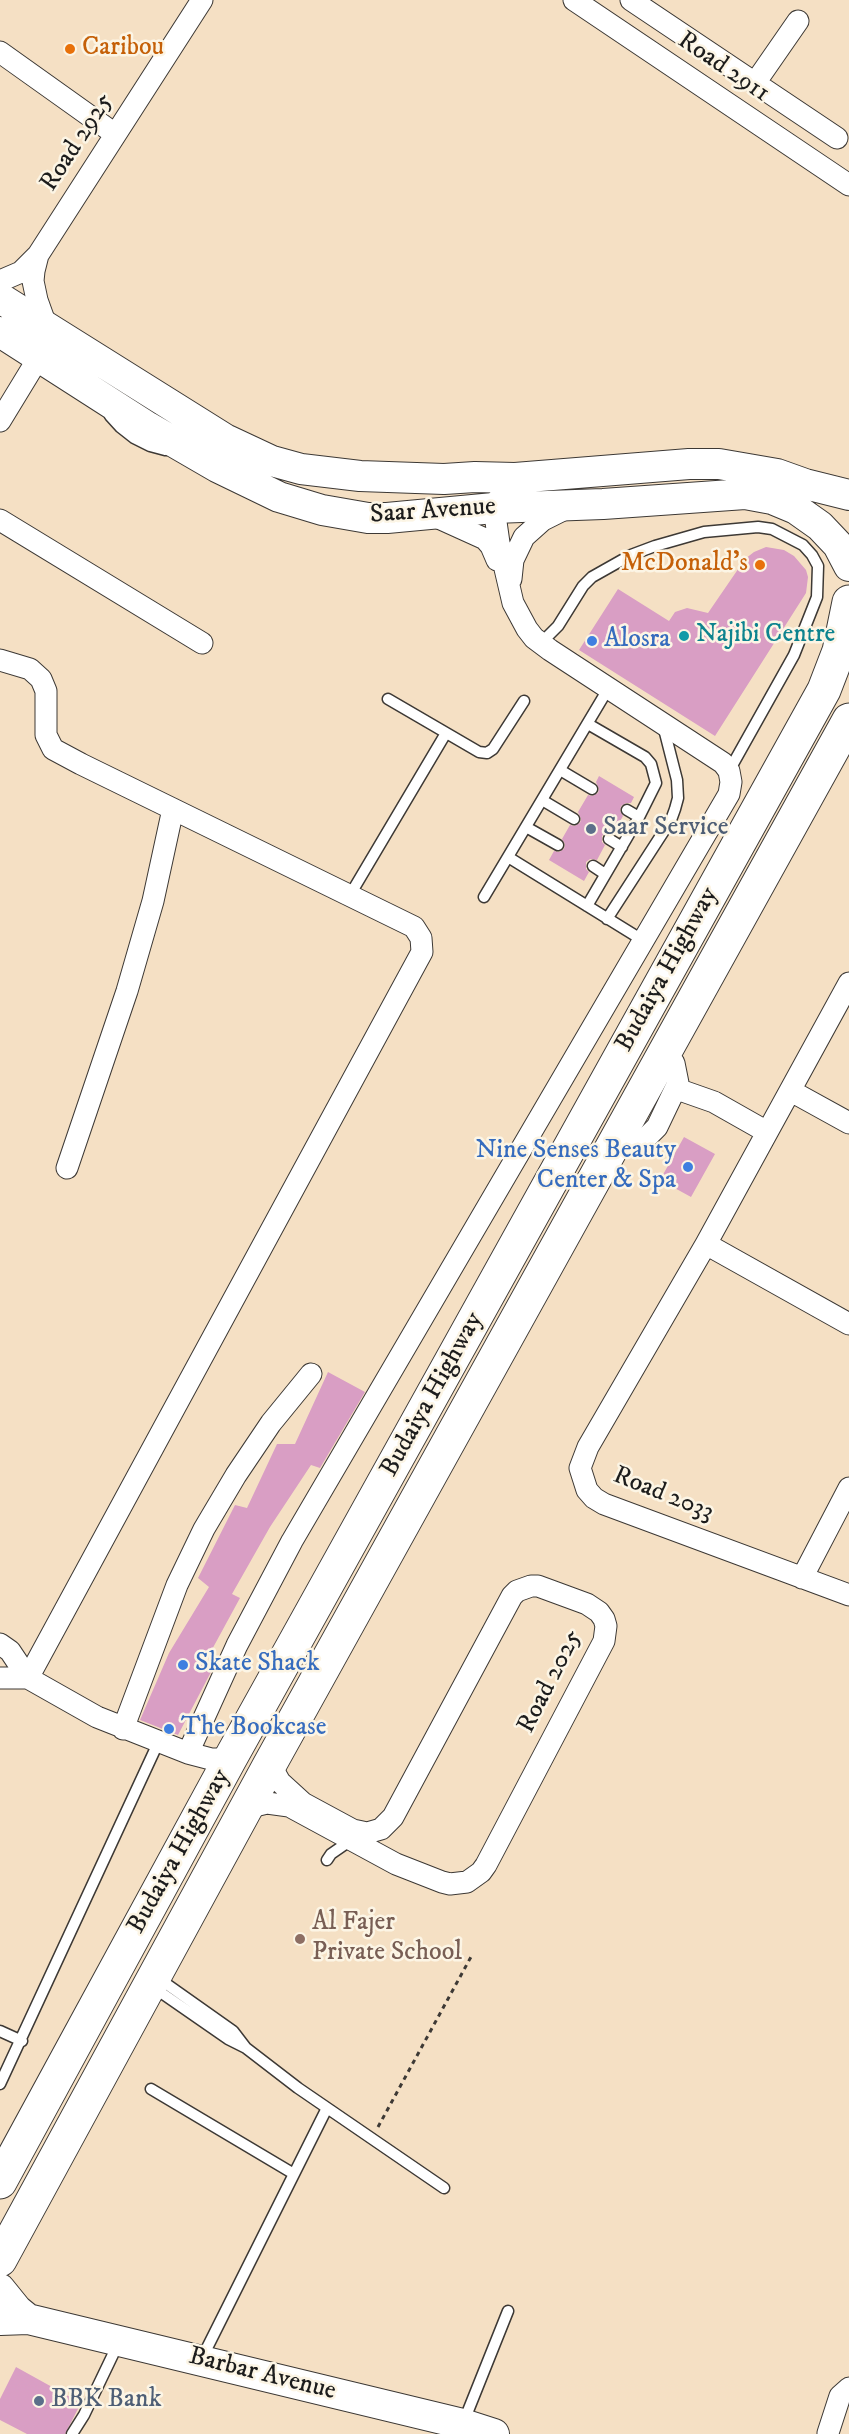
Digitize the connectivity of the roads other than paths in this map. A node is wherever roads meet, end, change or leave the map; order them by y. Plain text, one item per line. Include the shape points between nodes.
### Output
1 (202, 0) edge
2 (574, 0) edge
3 (631, 0) edge
4 (798, 21) dead end
5 (0, 52) edge
6 (755, 83) junction
7 (115, 134) junction
8 (837, 138) dead end
9 (846, 178) edge
10 (38, 255) junction
11 (0, 281) edge
12 (0, 298) edge
13 (46, 328) junction
14 (0, 332) edge
15 (39, 357) junction
16 (0, 421) edge
17 (515, 478) junction
18 (849, 495) edge
19 (574, 504) junction
20 (494, 508) junction
21 (431, 515) junction
22 (0, 520) edge
23 (849, 566) edge
24 (509, 588) junction
25 (849, 602) edge
26 (202, 643) dead end
27 (541, 643) junction
28 (0, 660) edge
29 (608, 689) junction
30 (388, 699) dead end
31 (524, 701) dead end
32 (849, 720) edge
33 (662, 721) junction
34 (588, 724) junction
35 (446, 733) junction
36 (560, 770) junction
37 (729, 771) junction
38 (592, 789) dead end
39 (542, 800) junction
40 (173, 809) junction
41 (627, 810) dead end
42 (639, 817) junction
43 (574, 819) dead end
44 (526, 827) junction
45 (609, 839) dead end
46 (558, 846) dead end
47 (622, 847) junction
48 (508, 857) junction
49 (593, 866) dead end
50 (605, 874) junction
51 (350, 895) junction
52 (484, 897) dead end
53 (587, 906) junction
54 (607, 919) junction
55 (644, 942) junction
56 (849, 982) edge
57 (664, 1055) junction
58 (677, 1089) junction
59 (791, 1091) junction
60 (849, 1123) edge
61 (768, 1132) junction
62 (617, 1139) junction
63 (67, 1168) dead end
64 (706, 1244) junction
65 (849, 1324) edge
66 (311, 1374) dead end
67 (849, 1488) edge
68 (802, 1578) junction
69 (849, 1595) edge
70 (0, 1644) edge
71 (0, 1678) edge
72 (28, 1678) junction
73 (123, 1729) junction
74 (159, 1741) junction
75 (188, 1753) junction
76 (230, 1760) junction
77 (270, 1764) junction
78 (246, 1808) junction
79 (393, 1817) junction
80 (348, 1838) junction
81 (327, 1860) dead end
82 (396, 1864) junction
83 (152, 1980) junction
84 (0, 2031) edge
85 (22, 2041) junction
86 (0, 2084) edge
87 (151, 2089) dead end
88 (327, 2108) junction
89 (294, 2174) junction
90 (0, 2182) edge
91 (444, 2188) dead end
92 (0, 2260) edge
93 (0, 2289) edge
94 (508, 2311) dead end
95 (14, 2320) edge
96 (120, 2341) junction
97 (201, 2360) junction
98 (849, 2388) edge
99 (463, 2424) junction
100 (74, 2430) edge
101 (828, 2433) edge
102 (494, 2434) edge

1 - 7 street, Road 2925
2 - 9 street, Road 2911
3 - 6 street
4 - 6 street
5 - 7 street
6 - 8 street
7 - 10 street, Road 2925
10 - 11 street, Road 2925 via 21,272
10 - 13 street, Road 2925 via 33,281
12 - 13 street, Saar Avenue
13 - 17 street, Saar Avenue via 225,439 272,461 301,469 360,476
14 - 15 street, Saar Avenue
15 - 16 street
15 - 21 street, Saar Avenue via 195,454 263,490 322,510 368,518
17 - 18 street, Saar Avenue via 718,464 767,472
17 - 20 street
19 - 20 street, Saar Avenue
19 - 23 street, Saar Avenue via 745,494 772,499 796,509 820,526 838,545
19 - 24 street via 543,520 524,537 513,560
20 - 21 street, Saar Avenue
20 - 24 street
21 - 24 street via 485,540
22 - 26 street
24 - 27 street via 519,616
25 - 76 main road, Budaiya Highway via 824,690
27 - 29 street
27 - 37 lane via 584,586 631,555 671,540 744,527 772,529 802,545 818,566 818,597 781,682
28 - 40 street via 30,669 40,679 46,691 46,735 54,748
29 - 33 street
29 - 34 lane
30 - 35 lane
31 - 35 lane via 487,753
32 - 57 main road, Budaiya Highway
33 - 37 street via 714,756
33 - 54 lane via 677,780 675,809
34 - 36 lane
34 - 42 lane via 651,764 656,783
35 - 51 lane
36 - 38 lane
36 - 39 lane
37 - 55 street via 729,794
39 - 43 lane
39 - 44 lane
40 - 51 street
40 - 63 street via 153,901 127,991
41 - 42 lane
42 - 47 lane
44 - 46 lane
44 - 48 lane
45 - 47 lane
47 - 50 lane
48 - 52 lane
48 - 53 lane
49 - 50 lane
50 - 53 lane
51 - 72 street via 414,927 421,938 422,952
53 - 54 lane
54 - 55 lane
55 - 75 street via 292,1541 237,1645
56 - 59 street, Road 2033
57 - 58 street via 677,1070
57 - 62 main road, Budaiya Highway
58 - 61 street via 714,1102
58 - 62 street via 652,1133 639,1141
59 - 60 street
59 - 61 street, Road 2033
61 - 64 street, Road 2033
62 - 77 main road, Budaiya Highway
64 - 65 street
64 - 68 street, Road 2033 via 588,1447 580,1468 582,1479 594,1498 604,1504
66 - 73 street via 271,1423 204,1529 177,1585
67 - 68 street
68 - 69 street, Road 2033
70 - 72 street via 10,1651
71 - 72 street
72 - 73 street
73 - 74 street
74 - 75 street
74 - 85 lane
75 - 76 street
76 - 90 main road, Budaiya Highway
77 - 78 main road, Budaiya Highway
77 - 79 street via 295,1797 353,1830 374,1832
78 - 80 street, Road 2025 via 267,1803 288,1806
78 - 83 main road, Budaiya Highway
79 - 82 street via 390,1829
79 - 82 street, Road 2025 via 512,1596 524,1587 538,1586 599,1612 606,1626 604,1641 481,1872 467,1882 450,1884
80 - 81 lane
80 - 82 street, Road 2025
83 - 88 lane
83 - 92 main road, Budaiya Highway
84 - 85 lane
85 - 86 lane
87 - 89 lane
88 - 89 lane
88 - 91 lane
89 - 97 lane
93 - 95 street, Barbar Avenue via 17,2310
94 - 99 lane
95 - 96 street, Barbar Avenue
96 - 97 street, Barbar Avenue
96 - 100 lane
97 - 99 street, Barbar Avenue
98 - 101 street via 840,2396
99 - 102 street, Barbar Avenue

